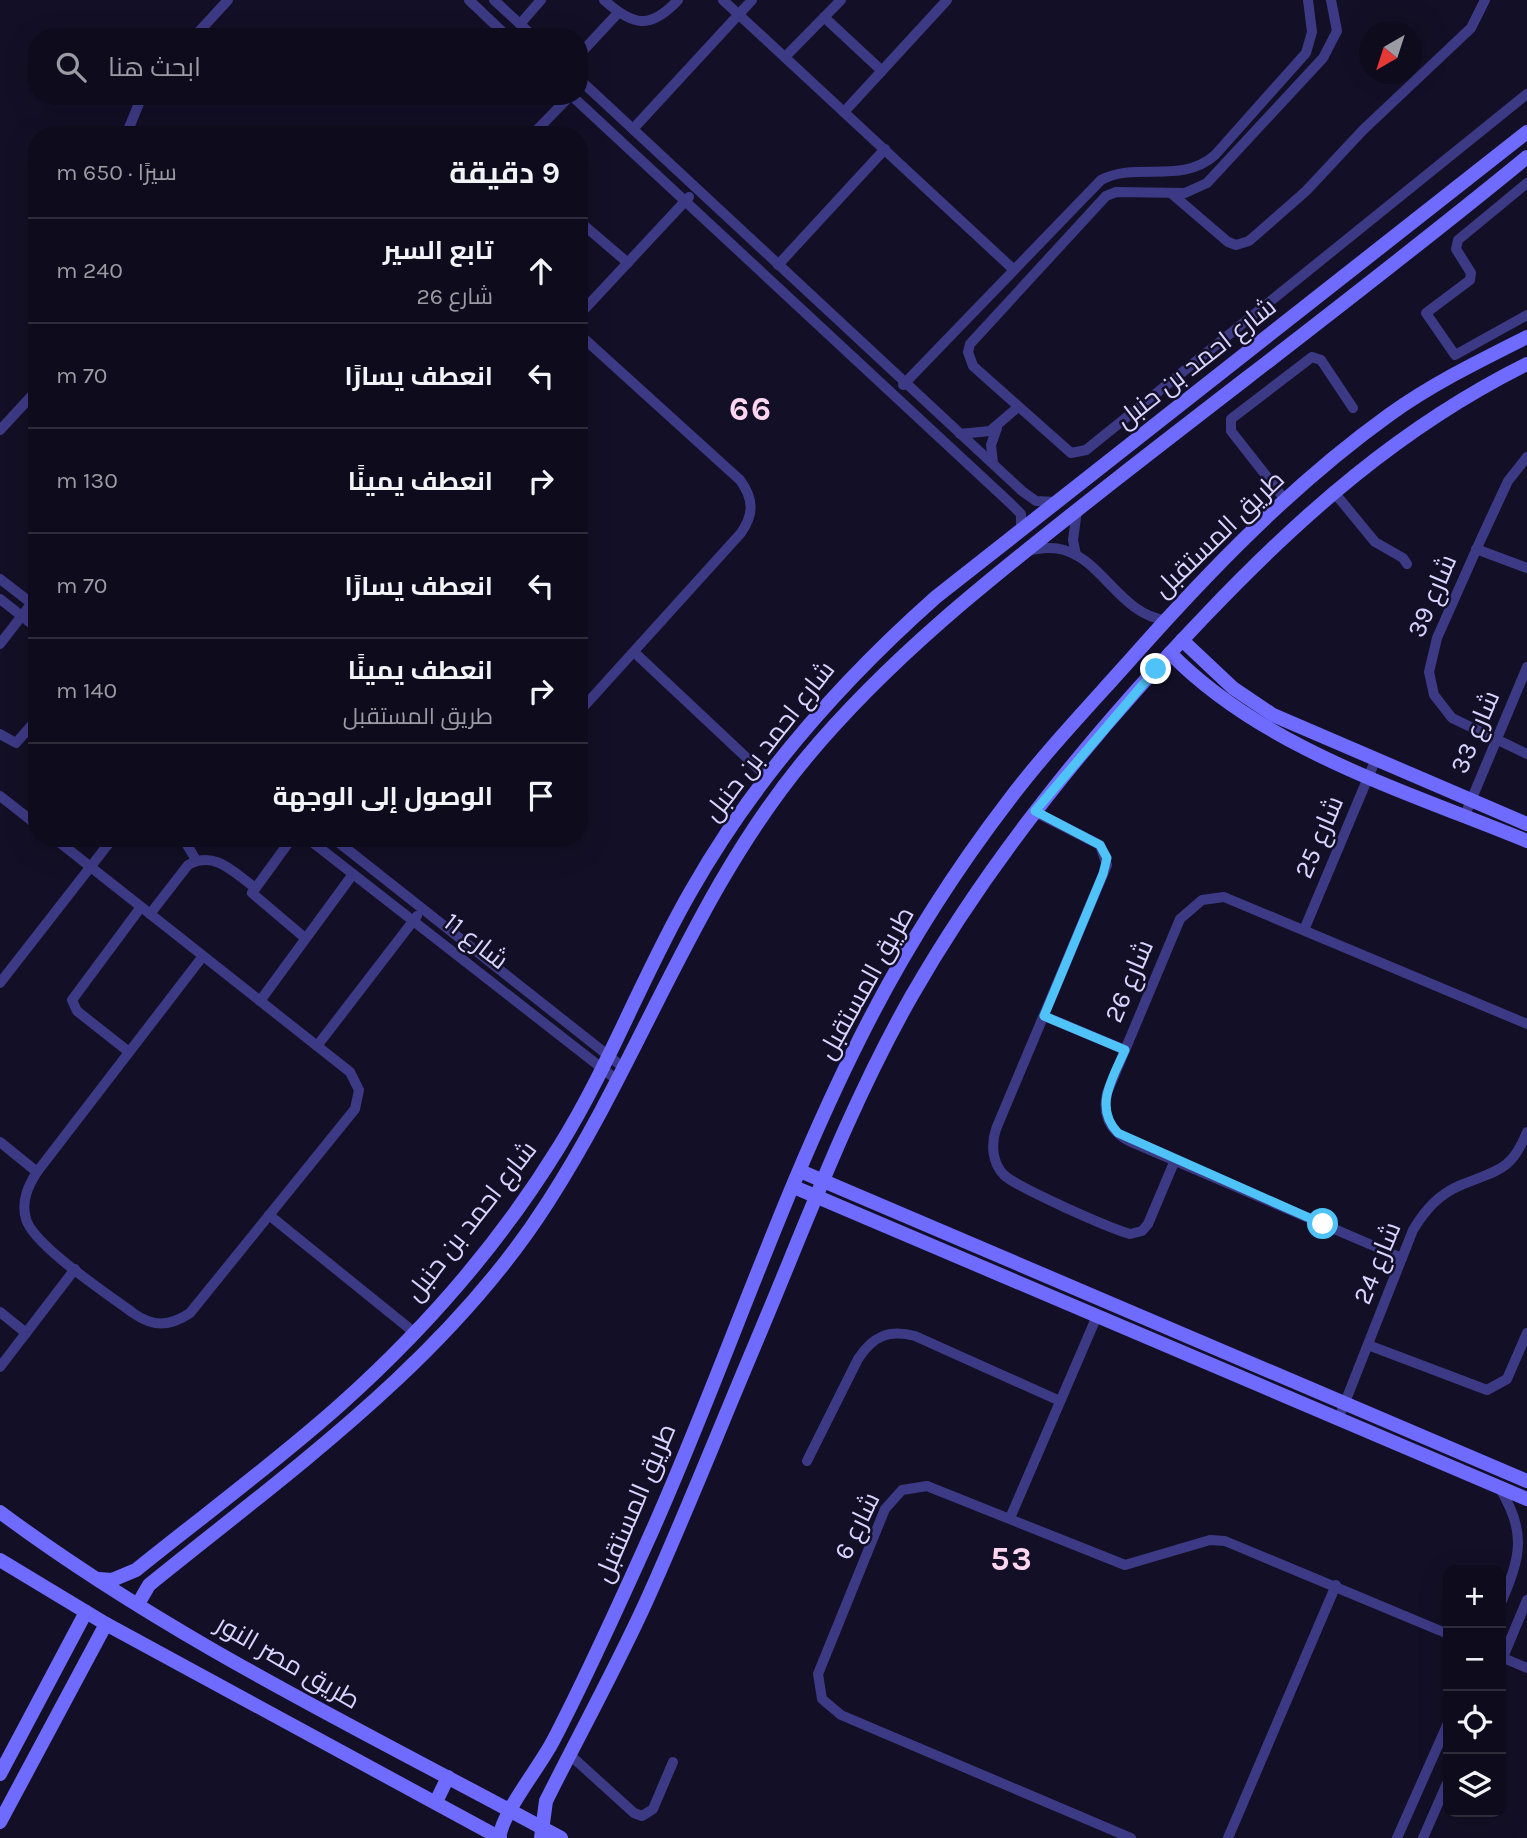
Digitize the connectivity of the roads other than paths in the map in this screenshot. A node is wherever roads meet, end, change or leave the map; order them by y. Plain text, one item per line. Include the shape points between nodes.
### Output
1 (228, 0) edge
2 (469, 0) edge
3 (494, 0) edge
4 (541, 0) edge
5 (604, 0) edge
6 (678, 0) edge
7 (723, 0) edge
8 (752, 0) edge
9 (841, 0) edge
10 (930, 0) edge
11 (1308, 0) edge
12 (1331, 0) edge
13 (1485, 0) edge
14 (943, 4) edge
15 (618, 13) junction
16 (739, 15) junction
17 (824, 17) junction
18 (520, 24) junction
19 (202, 28) edge
20 (499, 28) edge
21 (524, 28) edge
22 (588, 45) edge
23 (785, 57) junction
24 (882, 71) junction
25 (588, 87) edge
26 (1527, 94) edge
27 (138, 105) edge
28 (562, 105) edge
29 (581, 105) edge
30 (844, 112) junction
31 (130, 126) edge
32 (541, 126) edge
33 (632, 129) junction
34 (1527, 132) edge
35 (884, 149) junction
36 (1527, 157) edge
37 (1527, 183) edge
38 (696, 190) junction
39 (1172, 194) junction
40 (686, 201) junction
41 (588, 229) edge
42 (628, 263) junction
43 (778, 265) junction
44 (1013, 269) junction
45 (588, 306) edge
46 (1527, 315) edge
47 (1527, 337) edge
48 (588, 342) edge
49 (1527, 364) edge
50 (906, 382) junction
51 (894, 395) junction
52 (28, 400) edge
53 (1190, 400) junction
54 (1018, 407) junction
55 (1353, 408) dead end
56 (1200, 414) junction
57 (997, 428) junction
58 (0, 430) edge
59 (960, 434) junction
60 (1527, 457) edge
61 (993, 463) junction
62 (1022, 491) junction
63 (1333, 491) junction
64 (1059, 502) junction
65 (1286, 502) junction
66 (1010, 503) junction
67 (1077, 510) junction
68 (1021, 531) junction
69 (1248, 536) junction
70 (1476, 549) junction
71 (1026, 551) junction
72 (1267, 552) junction
73 (1076, 555) junction
74 (1407, 564) dead end
75 (1527, 568) edge
76 (0, 579) edge
77 (936, 597) junction
78 (0, 599) edge
79 (28, 601) edge
80 (28, 611) edge
81 (950, 613) junction
82 (1142, 614) junction
83 (22, 616) junction
84 (1166, 620) junction
85 (28, 621) edge
86 (1150, 637) junction
87 (1182, 640) junction
88 (0, 644) edge
89 (634, 652) junction
90 (1170, 653) junction
91 (1527, 667) edge
92 (588, 702) edge
93 (1078, 718) junction
94 (28, 729) edge
95 (0, 734) edge
96 (1098, 735) junction
97 (1496, 741) junction
98 (1527, 754) edge
99 (1375, 761) junction
100 (766, 776) junction
101 (1370, 776) junction
102 (0, 796) edge
103 (1471, 801) junction
104 (1035, 811) junction
105 (1465, 815) junction
106 (28, 818) edge
107 (1527, 824) edge
108 (1527, 841) edge
109 (65, 847) edge
110 (106, 847) edge
111 (188, 847) edge
112 (285, 847) edge
113 (318, 847) edge
114 (344, 847) edge
115 (196, 860) junction
116 (91, 867) junction
117 (353, 874) junction
118 (254, 887) junction
119 (423, 909) junction
120 (146, 910) junction
121 (414, 920) junction
122 (1304, 930) junction
123 (306, 939) junction
124 (203, 956) junction
125 (0, 984) edge
126 (260, 1001) junction
127 (1044, 1016) junction
128 (1527, 1024) edge
129 (582, 1035) junction
130 (317, 1046) junction
131 (573, 1046) junction
132 (1125, 1050) junction
133 (129, 1052) junction
134 (605, 1062) junction
135 (620, 1074) junction
136 (1527, 1132) edge
137 (0, 1142) edge
138 (1175, 1160) junction
139 (800, 1171) junction
140 (37, 1172) junction
141 (821, 1182) junction
142 (793, 1187) junction
143 (816, 1198) junction
144 (269, 1215) junction
145 (1402, 1258) junction
146 (75, 1269) junction
147 (0, 1312) edge
148 (1129, 1312) junction
149 (1097, 1316) junction
150 (1124, 1327) junction
151 (26, 1333) junction
152 (415, 1333) junction
153 (1527, 1333) edge
154 (1368, 1345) junction
155 (0, 1367) edge
156 (1060, 1401) junction
157 (1345, 1403) junction
158 (1339, 1419) junction
159 (807, 1461) dead end
160 (1527, 1480) edge
161 (1499, 1487) junction
162 (1527, 1499) edge
163 (0, 1512) edge
164 (1010, 1518) junction
165 (0, 1559) edge
166 (1521, 1569) edge
167 (99, 1579) junction
168 (1336, 1585) junction
169 (1506, 1594) edge
170 (1527, 1600) edge
171 (138, 1604) junction
172 (86, 1612) junction
173 (106, 1623) junction
174 (1443, 1632) edge
175 (1506, 1648) edge
176 (1506, 1661) edge
177 (1527, 1668) edge
178 (1443, 1736) edge
179 (570, 1755) junction
180 (673, 1762) dead end
181 (0, 1774) edge
182 (535, 1774) junction
183 (448, 1777) junction
184 (554, 1784) junction
185 (1443, 1792) edge
186 (436, 1802) junction
187 (510, 1811) junction
188 (1, 1816) edge
189 (470, 1821) junction
190 (542, 1833) edge
191 (476, 1838) edge
192 (499, 1838) edge
193 (561, 1838) edge
194 (1131, 1838) edge
195 (1228, 1838) edge
196 (1397, 1838) edge
197 (1423, 1838) edge

1 - 19 street
2 - 20 street
3 - 18 street
4 - 18 street
5 - 15 street
6 - 15 street via 655,19 636,21
7 - 16 street
8 - 16 street
9 - 17 street
10 - 14 street
11 - 44 street via 1312,32 1306,53 1215,155 1185,171 1101,180
12 - 39 street via 1337,31 1323,58 1207,183
13 - 39 street via 1471,28 1249,241 1228,242
14 - 24 street
15 - 22 street
16 - 23 street
16 - 33 street
17 - 23 street
17 - 24 street
18 - 21 street
23 - 30 street
24 - 30 street
25 - 33 street
26 - 54 street via 1082,453 1066,451
27 - 31 street
28 - 32 street
29 - 40 street
30 - 35 street
33 - 38 street
34 - 53 street, شارع احمد بن حنبل
35 - 43 street
35 - 44 street
36 - 56 street, شارع احمد بن حنبل
37 - 46 street via 1458,240 1456,248 1470,279 1426,313 1455,355
38 - 40 street
38 - 43 street
39 - 54 street via 1116,192 1106,196 974,337 968,352 973,366
40 - 42 street
40 - 51 street
41 - 42 street
42 - 45 street
43 - 50 street
44 - 50 street
47 - 65 street, طريق المستقبل via 1446,379 1388,416
48 - 89 street via 740,480 752,505 750,520 741,533
49 - 63 street, طريق المستقبل via 1423,422
50 - 51 street
50 - 59 street
51 - 66 street
52 - 58 street
53 - 56 street
53 - 64 street, شارع احمد بن حنبل
54 - 57 street
55 - 65 street via 1321,360 1312,357 1231,419 1231,431
56 - 67 street, شارع احمد بن حنبل
57 - 59 street via 983,434
57 - 61 street via 991,445
59 - 61 street
60 - 70 street, شارع 39 via 1503,490
61 - 62 street
62 - 64 street via 1036,501
62 - 66 street
63 - 72 street, طريق المستقبل
63 - 74 street via 1375,542
64 - 68 street, شارع احمد بن حنبل
65 - 69 street, طريق المستقبل
66 - 68 street via 1021,514
67 - 71 street, شارع احمد بن حنبل
67 - 73 street
68 - 77 street, شارع احمد بن حنبل
69 - 72 street
69 - 84 street, طريق المستقبل
70 - 75 street
70 - 97 street, شارع 39 via 1433,648 1430,680 1438,702 1452,718
71 - 73 street via 1056,548
71 - 81 street, شارع احمد بن حنبل
72 - 87 street, طريق المستقبل
73 - 82 street
76 - 79 street
77 - 81 street
77 - 100 street, شارع احمد بن حنبل via 846,681
78 - 83 street
80 - 83 street
81 - 135 street, شارع احمد بن حنبل via 849,709 761,817 689,936
82 - 84 street
82 - 86 street
83 - 85 street
83 - 88 street
84 - 86 street, طريق المستقبل
86 - 93 street, طريق المستقبل
87 - 90 street, طريق المستقبل
87 - 99 street via 1258,706
89 - 92 street
89 - 100 street
90 - 96 street, طريق المستقبل
90 - 101 street via 1258,724
91 - 97 street, شارع 33
93 - 96 street
93 - 139 street, طريق المستقبل via 1010,798 942,899 862,1034
94 - 95 street via 16,743
96 - 104 street, طريق المستقبل
97 - 98 street, شارع 39
97 - 103 street, شارع 33
99 - 101 street, شارع 25
99 - 103 street
100 - 134 street, شارع احمد بن حنبل via 690,892
101 - 105 street
101 - 122 street, شارع 25
102 - 106 street
103 - 105 street, شارع 33
103 - 107 street
104 - 127 street via 1100,845 1107,858
104 - 141 street, طريق المستقبل via 968,904 909,1001 854,1105
105 - 108 street
109 - 116 street
110 - 116 street
111 - 115 street
112 - 118 street
113 - 117 street, شارع 11
114 - 119 street, شارع 11
115 - 118 street via 215,860
115 - 120 street
116 - 120 street
116 - 125 street
117 - 121 street, شارع 11
117 - 123 street
118 - 123 street via 255,899
119 - 121 street
119 - 129 street, شارع 11
120 - 124 street
120 - 133 street via 72,1000 77,1011
121 - 130 street
121 - 131 street, شارع 11
122 - 128 street
122 - 132 street, شارع 26 via 1224,897 1194,905 1176,928
123 - 126 street
124 - 126 street
124 - 133 street
126 - 130 street
127 - 132 street
127 - 138 street via 994,1135 994,1157 1004,1175 1134,1234 1148,1224
129 - 131 street
129 - 134 street, شارع 11
130 - 144 street via 350,1072 359,1090 358,1100
131 - 134 street, شارع 11
132 - 138 street, شارع 26 via 1107,1093 1107,1119 1125,1138
133 - 140 street
134 - 135 street, شارع 11
134 - 152 street, شارع احمد بن حنبل via 559,1147 517,1209
135 - 171 street, شارع احمد بن حنبل via 546,1206 457,1320 352,1419 144,1590
136 - 145 street, شارع 24 via 1504,1168 1460,1185 1433,1203 1413,1230
137 - 140 street
138 - 145 street, شارع 26
139 - 141 street
139 - 142 street, طريق المستقبل
140 - 146 street via 26,1194 26,1219 44,1245
141 - 143 street, طريق المستقبل
141 - 148 street
142 - 143 street
142 - 182 street, طريق المستقبل via 656,1521
143 - 149 street
143 - 179 street, طريق المستقبل via 646,1601
144 - 146 street via 190,1313 177,1321 146,1322
144 - 152 street
145 - 154 street, شارع 24
146 - 151 street
147 - 151 street
148 - 150 street
148 - 157 street
149 - 150 street
149 - 156 street
150 - 158 street
151 - 155 street
152 - 167 street, شارع احمد بن حنبل via 339,1406 136,1570 112,1580
153 - 154 street via 1507,1379 1487,1390
154 - 157 street, شارع 24
156 - 159 street via 915,1336 899,1332 882,1335 867,1344 858,1359
156 - 164 street
157 - 158 street, شارع 24
157 - 160 street
158 - 161 street
161 - 162 street
161 - 166 street via 1517,1517
163 - 167 street, طريق مصر النور
164 - 168 street, شارع 6 via 1125,1565 1218,1539
164 - 194 street, شارع 6 via 927,1486 902,1490 892,1498 818,1674 822,1699 841,1715
165 - 172 street, طريق مصر النور
166 - 169 street
167 - 171 street, طريق مصر النور
168 - 174 street, شارع 6
168 - 195 street
170 - 175 street
171 - 183 street, طريق مصر النور via 309,1705
172 - 173 street, طريق مصر النور
172 - 181 street
173 - 186 street, طريق مصر النور
173 - 188 street
176 - 177 street
178 - 196 street
179 - 180 street via 642,1816 653,1808
179 - 184 street, طريق المستقبل
182 - 184 street
182 - 187 street, طريق المستقبل
183 - 186 street
183 - 187 street, طريق مصر النور
184 - 190 street, طريق المستقبل via 546,1801
185 - 197 street
186 - 189 street, طريق مصر النور
187 - 190 street, طريق مصر النور
187 - 192 street, طريق المستقبل
189 - 191 street
189 - 192 street, طريق مصر النور
190 - 193 street, طريق مصر النور

